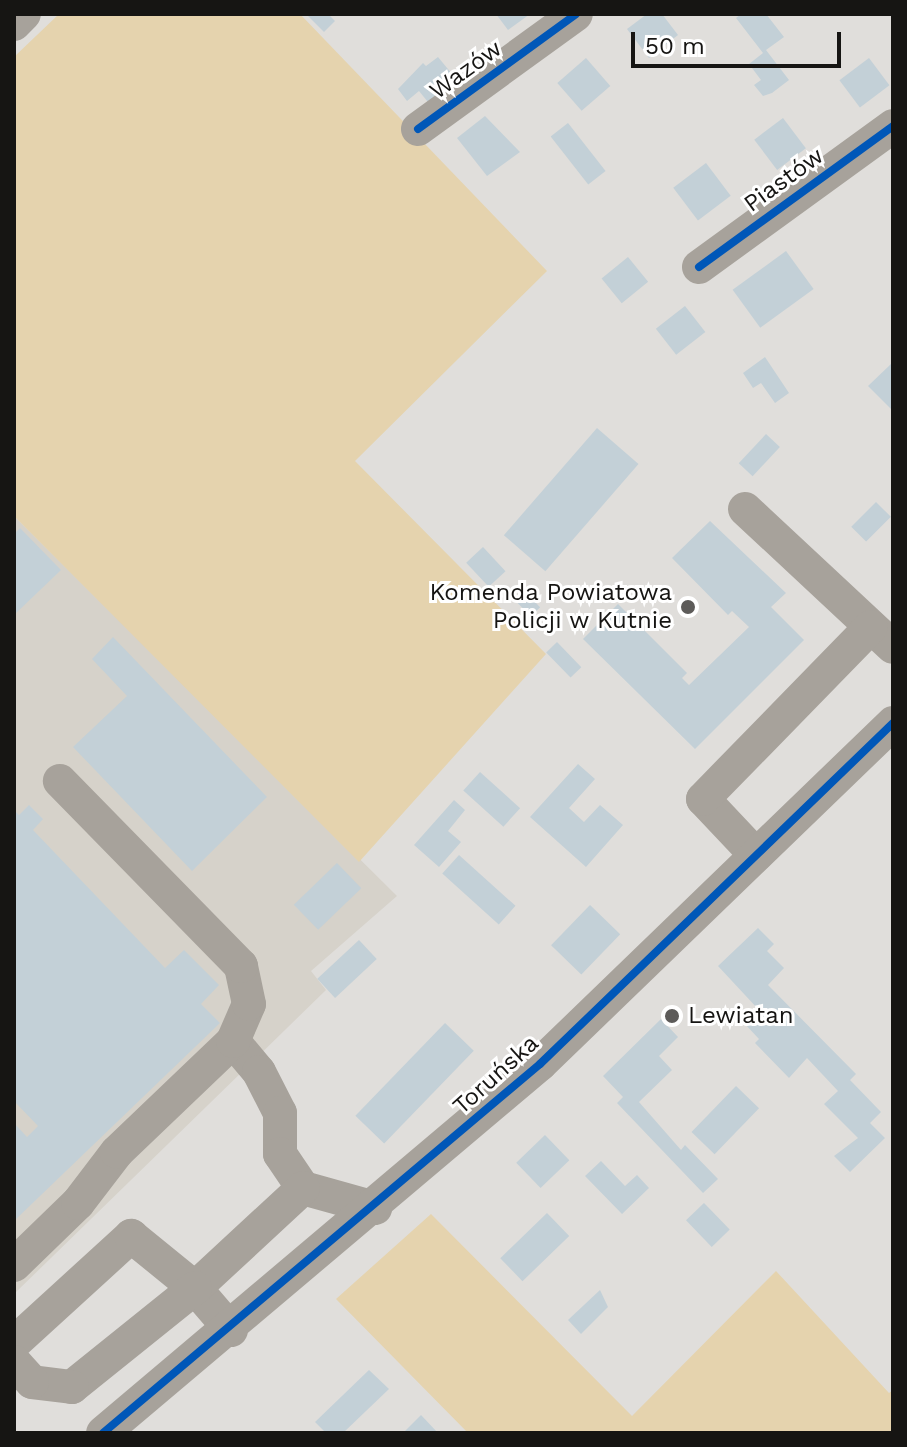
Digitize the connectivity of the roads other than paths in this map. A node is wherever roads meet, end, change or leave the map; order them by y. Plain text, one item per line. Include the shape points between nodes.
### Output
1 (24, 14) edge
2 (576, 14) edge
3 (14, 24) edge
4 (893, 126) edge
5 (418, 129) dead end
6 (699, 267) dead end
7 (745, 509) dead end
8 (882, 637) edge
9 (893, 723) edge
10 (60, 781) dead end
11 (756, 855) junction
12 (233, 1041) junction
13 (303, 1188) junction
14 (375, 1208) junction
15 (14, 1265) edge
16 (195, 1288) junction
17 (231, 1330) junction
18 (14, 1343) edge
19 (14, 1362) edge
20 (103, 1433) edge

1 - 3 street
2 - 5 street, Wazów
4 - 6 street, Piastów
7 - 8 street
8 - 11 street via 703,799
9 - 11 street, Toruńska
10 - 12 street via 241,966 249,1004
11 - 14 street, Toruńska via 540,1064
12 - 13 street via 259,1072 280,1113 280,1154
12 - 15 street via 117,1152 78,1203
13 - 14 street
13 - 16 street
14 - 17 street, Toruńska
16 - 17 street
16 - 18 street via 131,1236
16 - 19 street via 72,1387 32,1382
17 - 20 street, Toruńska

